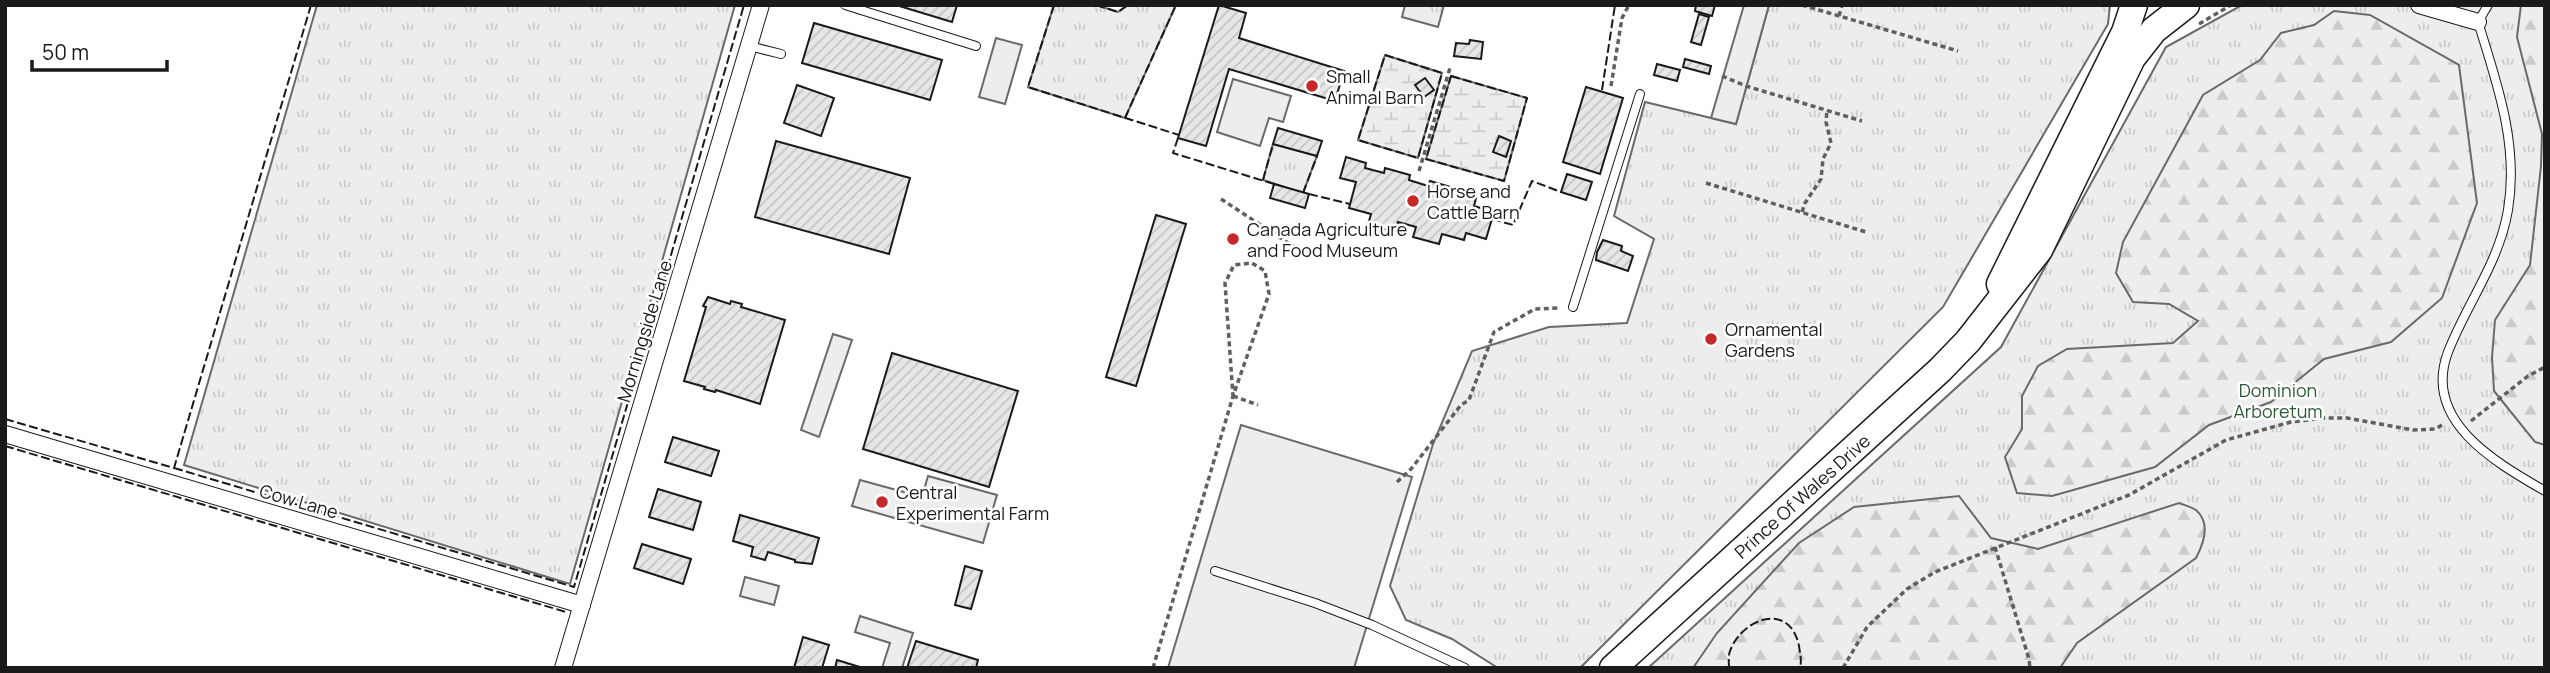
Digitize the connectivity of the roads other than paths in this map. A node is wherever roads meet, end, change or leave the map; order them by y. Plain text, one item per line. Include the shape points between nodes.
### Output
1 (761, 5) edge
2 (845, 5) edge
3 (2134, 5) edge
4 (2419, 5) edge
5 (2488, 5) edge
6 (2192, 15) edge
7 (2478, 22) junction
8 (749, 46) junction
9 (976, 46) dead end
10 (781, 54) dead end
11 (1640, 94) dead end
12 (1573, 307) road end
13 (1985, 317) junction
14 (5, 434) edge
15 (2545, 491) edge
16 (1215, 571) dead end
17 (582, 605) junction
18 (563, 668) edge
19 (1465, 668) edge
20 (1613, 668) edge

1 - 8 street, Morningside Lane
2 - 9 lane
3 - 13 main road, Prince Of Wales Drive via 2125,32
4 - 7 street
5 - 7 lane
6 - 13 main road, Prince Of Wales Drive via 2154,30 2132,58 2039,250
7 - 15 lane via 2503,102 2511,185 2501,241 2448,353 2443,390 2462,430 2486,453
8 - 10 lane
8 - 17 street, Morningside Lane
11 - 12 lane
13 - 20 main road, Prince Of Wales Drive via 1940,370
14 - 17 street, Cow Lane
16 - 19 lane via 1357,619
17 - 18 street, Morningside Lane

